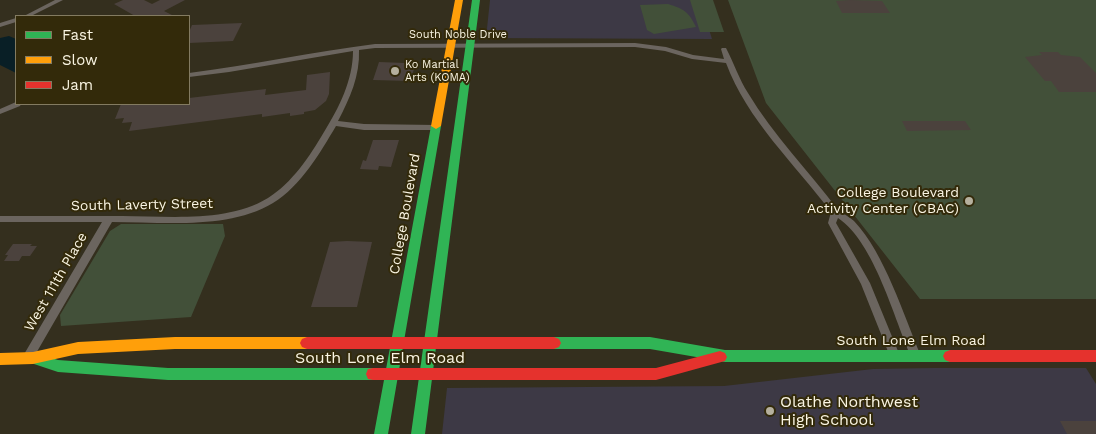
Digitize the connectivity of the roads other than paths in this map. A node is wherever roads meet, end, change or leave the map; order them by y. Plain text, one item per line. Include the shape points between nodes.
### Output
1 (60, 0) edge
2 (459, 0) edge
3 (476, 0) edge
4 (39, 14) edge
5 (15, 20) edge
6 (0, 25) edge
7 (470, 45) junction
8 (452, 46) junction
9 (356, 48) junction
10 (724, 49) dead end
11 (728, 61) junction
12 (190, 75) edge
13 (15, 105) edge
14 (0, 112) edge
15 (333, 123) junction
16 (436, 128) junction
17 (835, 212) junction
18 (0, 219) edge
19 (109, 219) junction
20 (398, 343) junction
21 (430, 343) junction
22 (725, 356) junction
23 (895, 356) junction
24 (916, 356) junction
25 (1096, 356) edge
26 (0, 359) edge
27 (30, 359) junction
28 (392, 374) junction
29 (426, 374) junction
30 (381, 434) edge
31 (418, 434) edge

1 - 4 street
2 - 8 street, College Boulevard
3 - 7 street
5 - 6 street
7 - 8 street, South Noble Drive
7 - 11 street, South Noble Drive via 645,45 692,57
7 - 21 street
8 - 9 street, South Noble Drive
8 - 16 street, College Boulevard
9 - 12 street, South Noble Drive
9 - 15 street via 355,71
10 - 11 street
11 - 17 street via 748,100
13 - 14 street
15 - 16 street
15 - 19 street, South Laverty Street via 294,180 259,206 222,217
16 - 20 street, College Boulevard
17 - 23 street via 832,223 865,282
17 - 24 street via 850,224 865,244
18 - 19 street, South Laverty Street
19 - 27 street, West 111th Place
20 - 21 street, South Lone Elm Road
20 - 27 street, South Lone Elm Road via 175,343 78,348
20 - 28 street, College Boulevard
21 - 22 street, South Lone Elm Road via 650,343
21 - 29 street
22 - 23 street, South Lone Elm Road
22 - 29 street, South Lone Elm Road via 656,374
23 - 24 street, South Lone Elm Road
24 - 25 street, South Lone Elm Road
26 - 27 street, South Lone Elm Road
27 - 28 street, South Lone Elm Road via 58,366 168,374
28 - 29 street, South Lone Elm Road
28 - 30 street, College Boulevard
29 - 31 street

